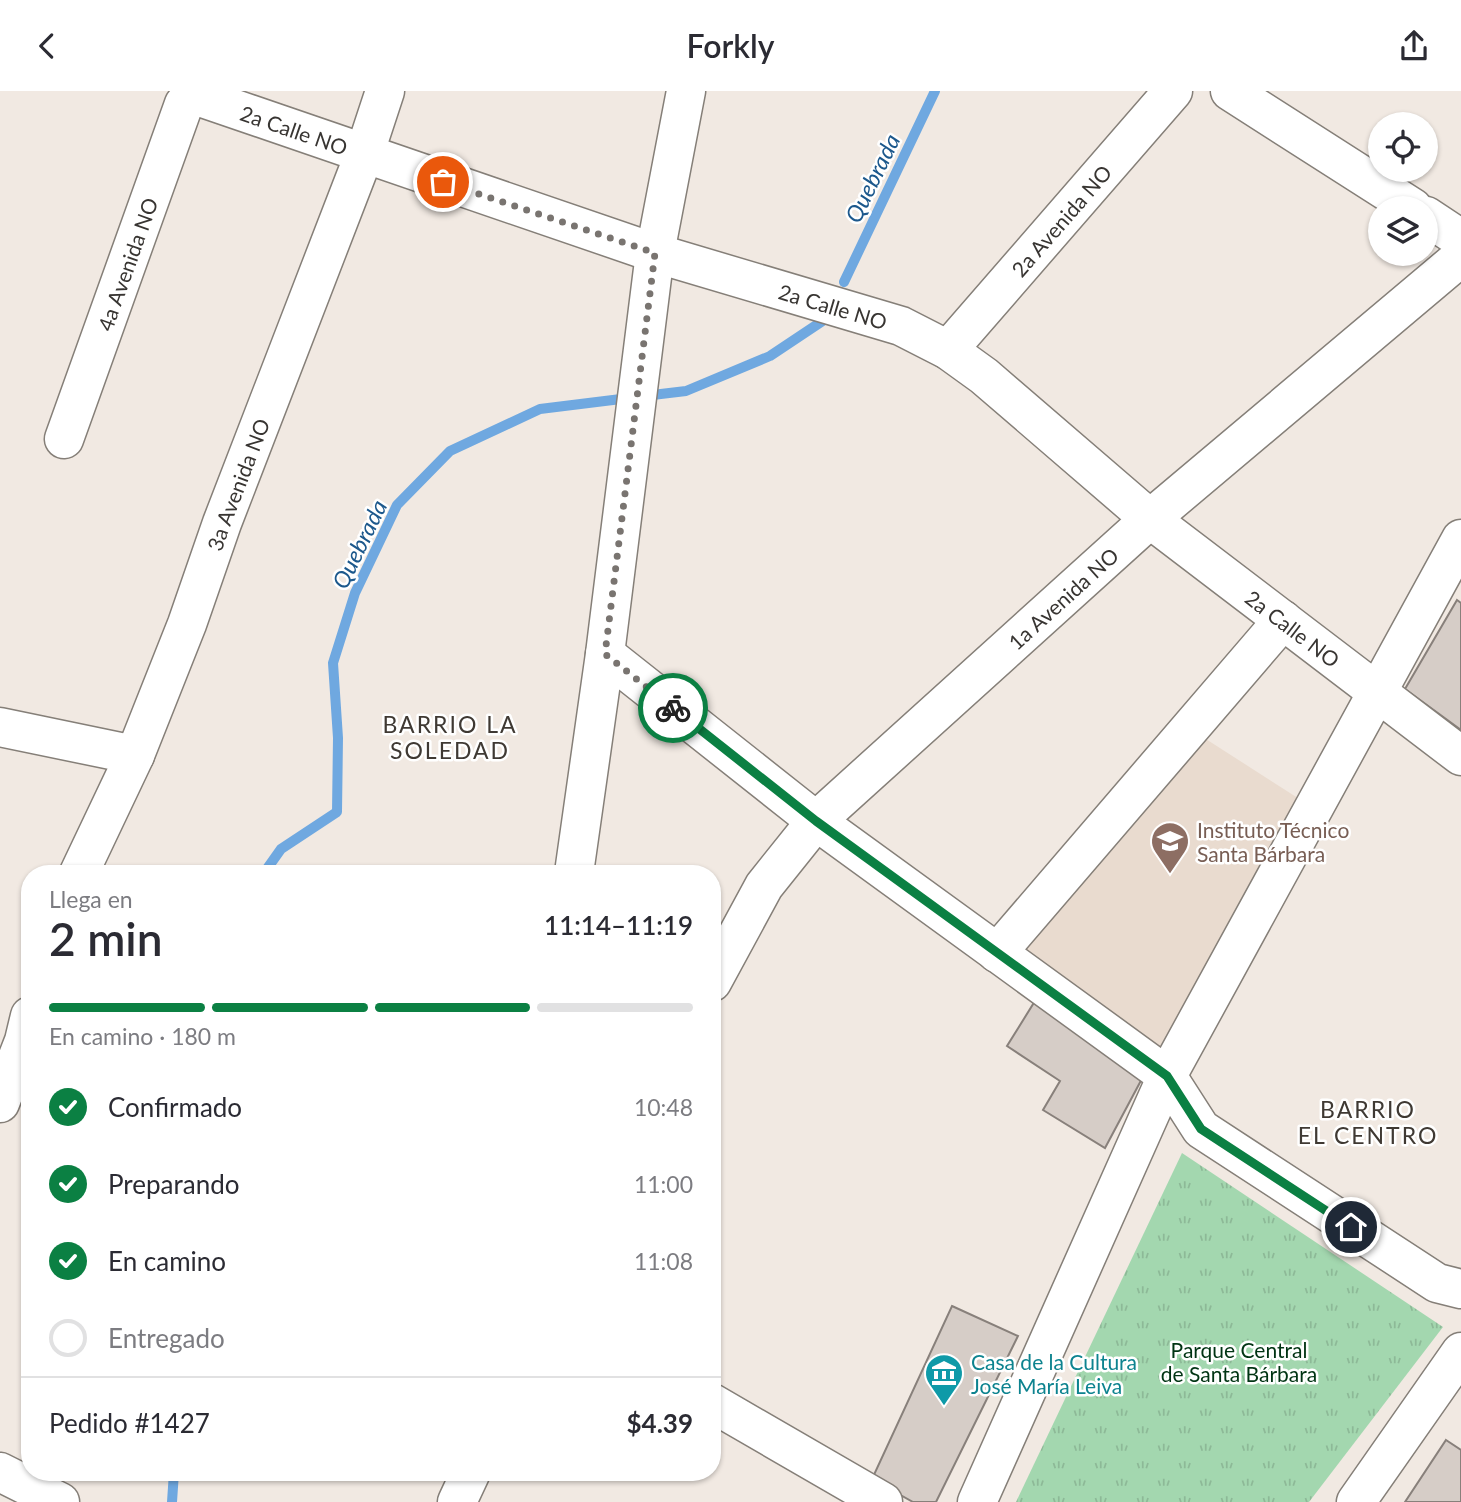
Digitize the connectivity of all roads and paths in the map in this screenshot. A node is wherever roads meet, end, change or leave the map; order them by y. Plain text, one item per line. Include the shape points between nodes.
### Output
1 (385, 91) edge
2 (686, 91) edge
3 (1173, 91) edge
4 (1230, 91) edge
5 (197, 96) joint
6 (364, 155) junction
7 (1394, 196) edge
8 (1438, 224) edge
9 (1461, 239) edge
10 (655, 253) junction
11 (1461, 257) edge
12 (948, 350) junction
13 (64, 439) dead end
14 (1150, 519) junction
15 (1461, 539) edge
16 (1283, 620) junction
17 (605, 654) junction
18 (1376, 692) junction
19 (0, 727) edge
20 (135, 755) junction
21 (1461, 757) edge
22 (816, 821) junction
23 (83, 865) edge
24 (576, 865) edge
25 (997, 953) junction
26 (721, 965) edge
27 (21, 1033) edge
28 (1167, 1076) junction
29 (0, 1103) edge
30 (1461, 1289) edge
31 (1461, 1352) edge
32 (721, 1408) edge
33 (0, 1472) edge
34 (467, 1481) edge
35 (60, 1502) edge
36 (457, 1502) edge
37 (883, 1502) edge
38 (977, 1502) edge
39 (1356, 1502) edge

1 - 6 street, 3a Avenida NO
2 - 10 street
3 - 12 street, 2a Avenida NO
4 - 7 street
5 - 6 street, 2a Calle NO
5 - 13 street, 4a Avenida NO via 184,104
6 - 10 street, 2a Calle NO
6 - 20 street, 3a Avenida NO
8 - 9 street
10 - 12 street, 2a Calle NO via 901,326
10 - 17 street
11 - 14 street, 1a Avenida NO
12 - 14 street, 2a Calle NO
14 - 16 street, 2a Calle NO
14 - 22 street, 1a Avenida NO
15 - 18 street
16 - 18 street, 2a Calle NO
16 - 25 street
17 - 22 street
17 - 24 street
18 - 21 street, 2a Calle NO
18 - 28 street
19 - 20 street
20 - 23 street, 3a Avenida NO
22 - 25 street
22 - 26 street, 1a Avenida NO via 764,886
25 - 28 street
27 - 29 street
28 - 30 street via 1201,1129 1437,1283
28 - 38 street
31 - 39 street
32 - 37 street
33 - 35 street
34 - 36 street

